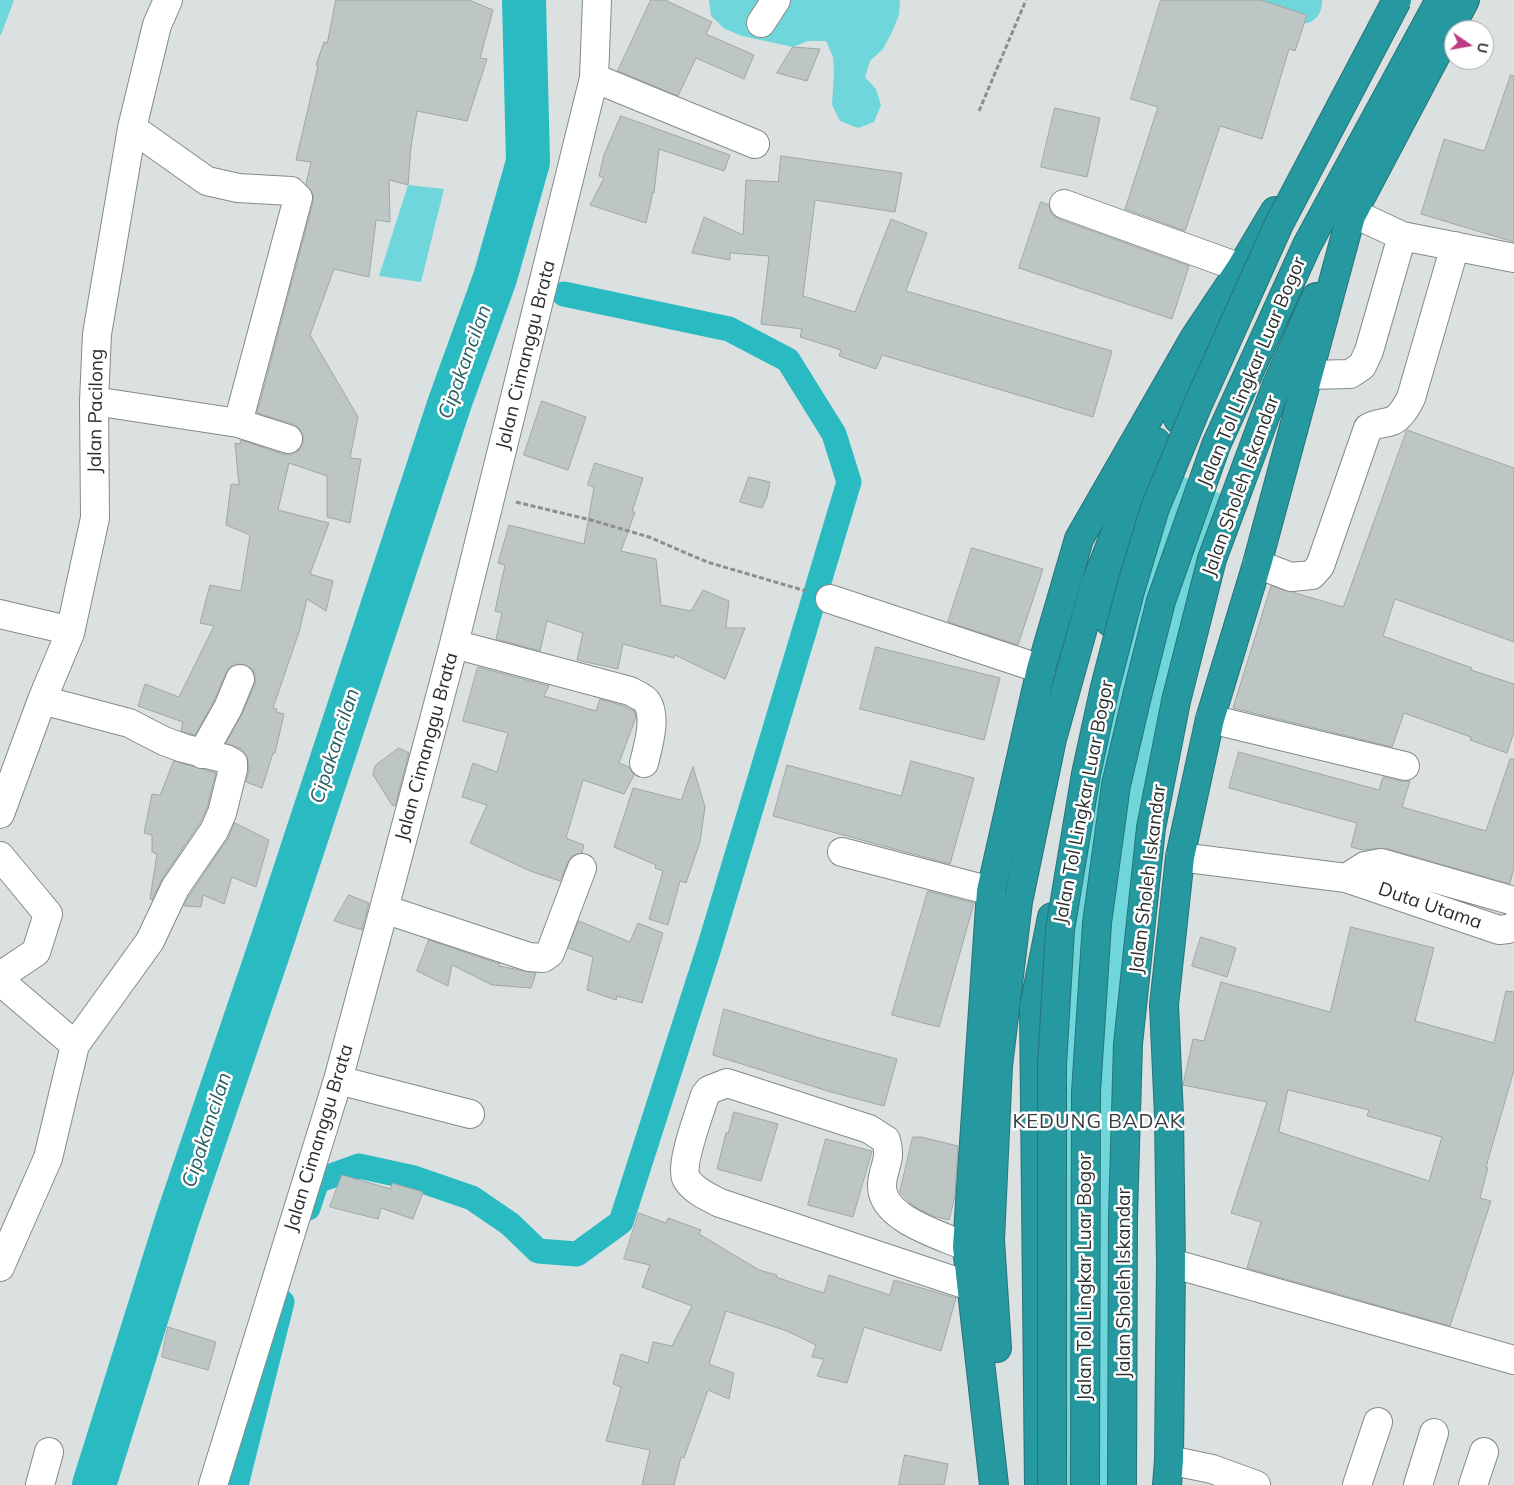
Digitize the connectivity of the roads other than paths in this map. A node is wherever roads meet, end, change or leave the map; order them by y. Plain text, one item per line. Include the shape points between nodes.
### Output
1 (168, 0) edge
2 (598, 0) edge
3 (776, 0) edge
4 (1397, 0) edge
5 (1402, 0) edge
6 (1440, 0) edge
7 (1465, 0) edge
8 (761, 23) dead end
9 (594, 78) junction
10 (132, 128) junction
11 (755, 144) dead end
12 (1064, 204) dead end
13 (1352, 214) junction
14 (1402, 236) junction
15 (1455, 246) junction
16 (1514, 258) edge
17 (1241, 268) junction
18 (1202, 358) junction
19 (1309, 375) junction
20 (94, 401) junction
21 (238, 423) junction
22 (1260, 430) junction
23 (288, 439) dead end
24 (1258, 564) junction
25 (820, 596) road end
26 (0, 614) edge
27 (70, 633) junction
28 (454, 644) junction
29 (1041, 669) junction
30 (240, 679) dead end
31 (42, 700) junction
32 (1210, 719) junction
33 (202, 754) junction
34 (644, 763) dead end
35 (1405, 766) dead end
36 (0, 814) edge
37 (842, 852) dead end
38 (0, 856) edge
39 (1180, 857) junction
40 (582, 868) dead end
41 (1346, 878) junction
42 (991, 890) junction
43 (1514, 901) edge
44 (384, 909) junction
45 (1514, 926) edge
46 (0, 976) edge
47 (0, 981) edge
48 (75, 1045) junction
49 (338, 1080) junction
50 (470, 1114) dead end
51 (967, 1247) junction
52 (1171, 1263) junction
53 (0, 1267) edge
54 (973, 1287) junction
55 (1514, 1360) edge
56 (1378, 1422) dead end
57 (1434, 1433) dead end
58 (49, 1452) dead end
59 (1484, 1452) dead end
60 (1168, 1473) edge
61 (1211, 1477) edge
62 (40, 1485) edge
63 (214, 1485) edge
64 (994, 1485) edge
65 (1008, 1485) edge
66 (1039, 1485) edge
67 (1052, 1485) edge
68 (1085, 1485) edge
69 (1122, 1485) edge
70 (1128, 1485) edge
71 (1256, 1485) edge
72 (1357, 1485) edge
73 (1418, 1485) edge
74 (1473, 1485) edge

1 - 10 street, Jalan Pacilong via 157,25
2 - 9 street, Jalan Cimanggu Brata
3 - 8 street
4 - 67 highway, Jalan Tol Lingkar Luar Bogor, bridge via 1278,224 1198,404 1155,508 1105,687 1086,774 1060,930 1052,1065
5 - 17 highway
6 - 68 highway, Jalan Tol Lingkar Luar Bogor via 1306,245 1216,445 1161,601 1138,692 1116,785 1096,923 1086,1092
7 - 13 highway, Jalan Sholeh Iskandar
9 - 11 street
9 - 28 street, Jalan Cimanggu Brata
10 - 20 street, Jalan Pacilong via 97,334
10 - 21 street via 208,181 238,188 291,191 298,198
12 - 17 street
13 - 14 street
13 - 19 highway, Jalan Sholeh Iskandar
13 - 22 highway, Jalan Sholeh Iskandar
14 - 15 street
14 - 19 street via 1362,366 1350,374
15 - 16 street
15 - 24 street via 1410,398 1403,412 1393,421 1368,428 1320,566 1312,575 1292,577
17 - 18 highway
17 - 29 highway via 1195,338 1080,539
18 - 65 highway via 1140,470 1095,585 1052,739 1018,902 998,1066 990,1240
18 - 66 highway via 1122,560 1034,1007
19 - 24 highway, Jalan Sholeh Iskandar
20 - 21 street
20 - 27 street, Jalan Pacilong via 95,518
21 - 23 street
22 - 69 highway, Jalan Sholeh Iskandar via 1212,559 1176,701 1150,828 1128,1044 1123,1216
22 - 70 highway via 1191,701 1163,835 1140,1052 1135,1341
24 - 32 highway, Jalan Sholeh Iskandar
25 - 29 street
26 - 27 street
27 - 31 street, Jalan Pacilong
28 - 34 street via 630,692 646,700 652,732
28 - 44 street, Jalan Cimanggu Brata
29 - 42 highway
30 - 33 street
31 - 33 street via 129,723 164,741
31 - 36 street, Jalan Pacilong
32 - 35 street
32 - 39 highway, Jalan Sholeh Iskandar
33 - 48 street via 233,763 222,812 214,831 175,888 150,941
37 - 42 street
38 - 46 street via 48,914 36,952
39 - 41 street, Duta Utama
39 - 52 highway, Jalan Sholeh Iskandar via 1164,1005
40 - 44 street via 550,953 543,958
41 - 43 street, Duta Utama via 1365,866 1381,863
41 - 45 street, Duta Utama via 1499,930
42 - 51 highway
44 - 49 street, Jalan Cimanggu Brata
47 - 48 street
48 - 53 street via 48,1158
49 - 50 street
49 - 63 street, Jalan Cimanggu Brata
51 - 54 highway
51 - 54 street via 905,1220 890,1207 882,1184 889,1151 886,1140 869,1129 727,1083 705,1094 684,1163 686,1178 699,1192 720,1203
52 - 55 street
52 - 60 highway, Jalan Sholeh Iskandar
54 - 64 highway
56 - 72 street
57 - 73 street
58 - 62 street
59 - 74 street
60 - 61 street
61 - 71 street

